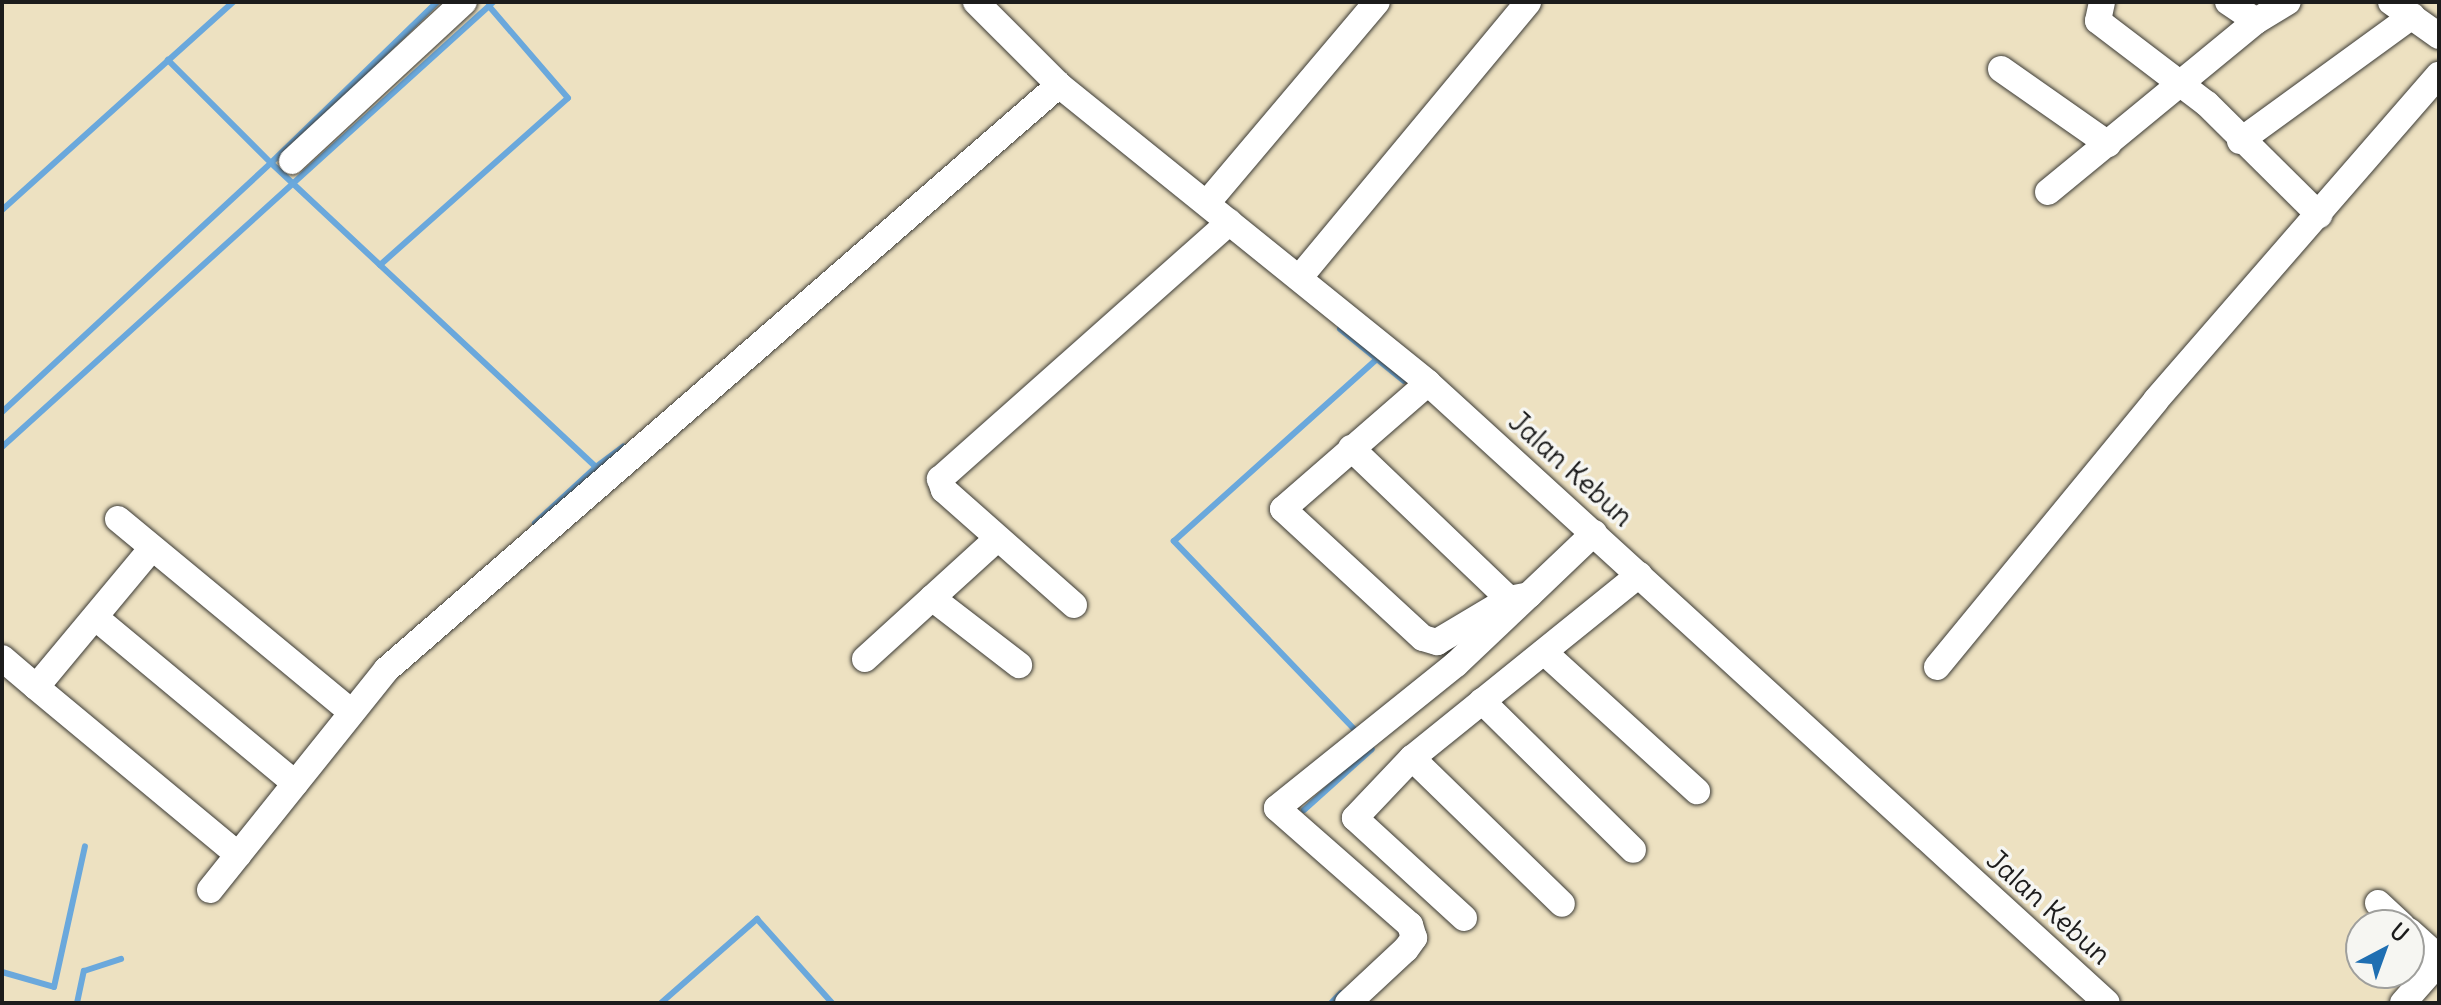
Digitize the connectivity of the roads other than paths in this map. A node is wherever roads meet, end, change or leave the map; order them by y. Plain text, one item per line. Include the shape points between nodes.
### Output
1 (464, 2) edge
2 (976, 2) edge
3 (1377, 2) edge
4 (1528, 2) edge
5 (2102, 2) edge
6 (2228, 2) edge
7 (2288, 2) edge
8 (2401, 9) edge
9 (2256, 21) junction
10 (2439, 36) edge
11 (2001, 69) dead end
12 (2439, 75) edge
13 (2182, 84) junction
14 (1059, 85) junction
15 (2240, 141) junction
16 (2108, 144) junction
17 (292, 161) dead end
18 (2048, 192) dead end
19 (1207, 203) junction
20 (2319, 215) junction
21 (1229, 222) junction
22 (1300, 277) junction
23 (1428, 383) junction
24 (1351, 448) junction
25 (118, 519) dead end
26 (1594, 533) junction
27 (997, 539) junction
28 (152, 548) junction
29 (1639, 575) junction
30 (1519, 597) junction
31 (932, 598) junction
32 (1074, 605) dead end
33 (96, 618) junction
34 (1544, 652) junction
35 (2, 658) edge
36 (865, 659) dead end
37 (1019, 665) dead end
38 (1937, 667) dead end
39 (36, 687) junction
40 (1482, 701) junction
41 (351, 712) junction
42 (1412, 758) junction
43 (295, 783) junction
44 (1697, 791) dead end
45 (1633, 850) dead end
46 (238, 855) junction
47 (210, 890) dead end
48 (2378, 903) dead end
49 (1562, 904) dead end
50 (2385, 909) edge
51 (1464, 918) dead end
52 (2437, 968) edge
53 (1348, 1003) edge
54 (2107, 1003) edge
55 (2403, 1003) edge

1 - 17 street
2 - 14 street, Jalan Kebun
3 - 19 street
4 - 22 street
5 - 13 street via 2098,21
6 - 9 street
7 - 9 street
8 - 10 street
8 - 15 street
9 - 13 street
11 - 16 street
12 - 20 street
13 - 15 street
13 - 16 street
14 - 19 street, Jalan Kebun
14 - 41 street via 386,670
15 - 20 street
16 - 18 street
19 - 21 street, Jalan Kebun
20 - 38 street via 2156,400
21 - 22 street, Jalan Kebun
21 - 27 street via 943,472 944,490
22 - 23 street, Jalan Kebun
23 - 24 street
23 - 26 street, Jalan Kebun
24 - 30 street
24 - 30 street via 1283,509 1431,641
25 - 28 street
26 - 29 street, Jalan Kebun
26 - 30 street
27 - 31 street
27 - 32 street
28 - 33 street
28 - 41 street
29 - 34 street
29 - 54 street, Jalan Kebun
30 - 53 street via 1456,664 1277,808 1410,925 1414,938 1406,949
31 - 36 street
31 - 37 street
33 - 39 street
33 - 43 street
34 - 40 street
34 - 44 street
35 - 39 street
39 - 46 street
40 - 42 street
40 - 45 street
41 - 43 street
42 - 49 street
42 - 51 street via 1357,814 1356,823
43 - 46 street
46 - 47 street
48 - 50 street
52 - 55 street

